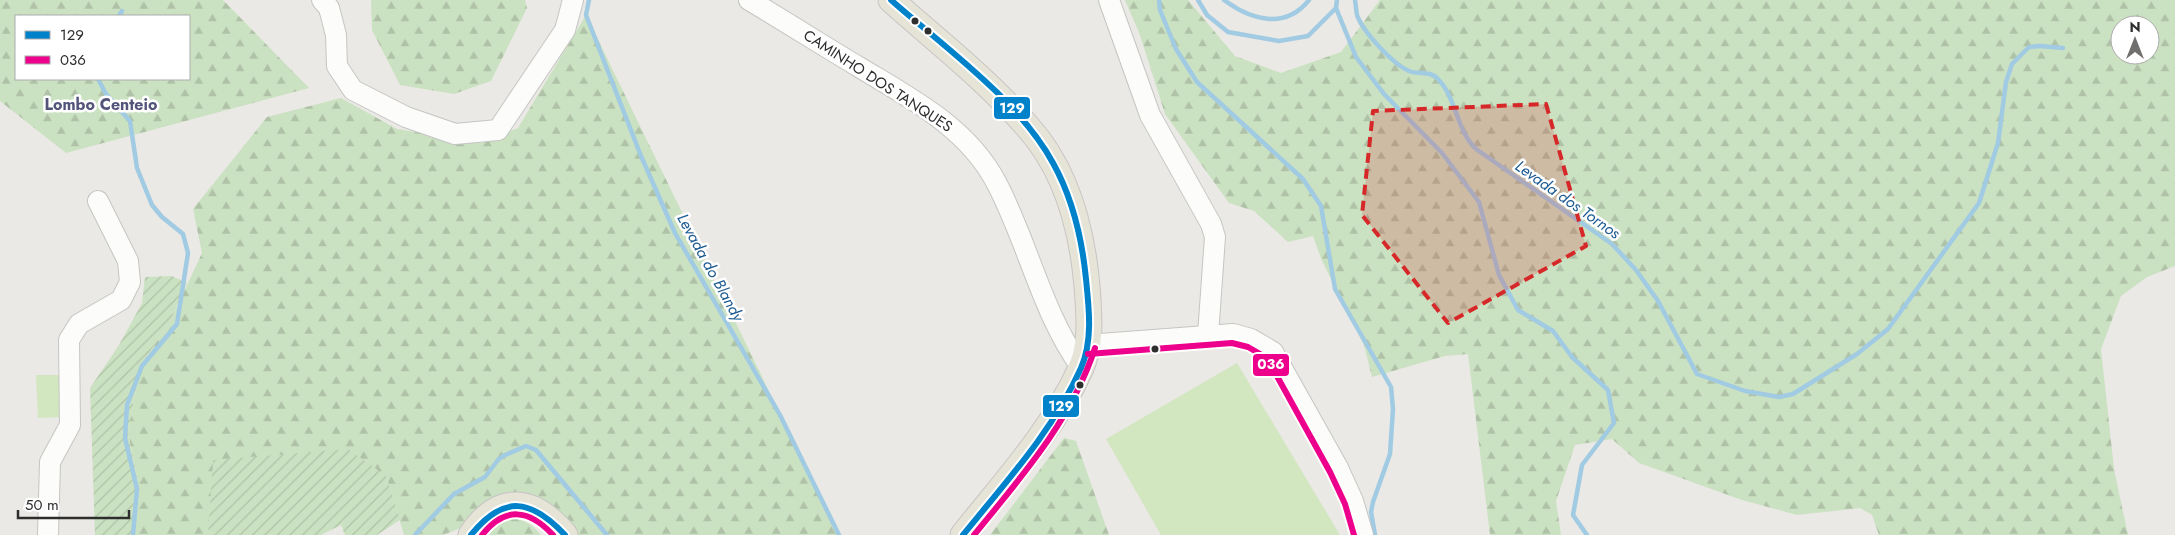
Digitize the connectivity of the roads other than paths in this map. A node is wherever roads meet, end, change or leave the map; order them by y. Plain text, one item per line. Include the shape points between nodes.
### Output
1 (322, 0) edge
2 (573, 0) edge
3 (749, 0) edge
4 (891, 0) edge
5 (1109, 0) edge
6 (98, 201) dead end
7 (1208, 334) junction
8 (1084, 356) junction
9 (48, 535) edge
10 (471, 535) edge
11 (565, 535) edge
12 (963, 535) edge
13 (1363, 535) edge

1 - 2 street via 329,8 336,35 337,66 353,90 406,118 455,134 498,130 565,30
3 - 8 street, CAMINHO DOS TANQUES via 913,100 958,132 975,150 997,182 1068,349
4 - 8 main road via 1028,127 1062,181 1079,228 1085,259 1090,325
5 - 7 street via 1150,115 1211,224 1215,237
6 - 9 street via 128,261 130,282 121,300 79,324 69,340 70,425 50,462
7 - 8 street via 1124,344
7 - 13 street via 1233,334 1251,339 1273,352 1338,468 1353,501
8 - 12 main road via 1055,416
10 - 11 main road via 494,511 517,504 541,512

